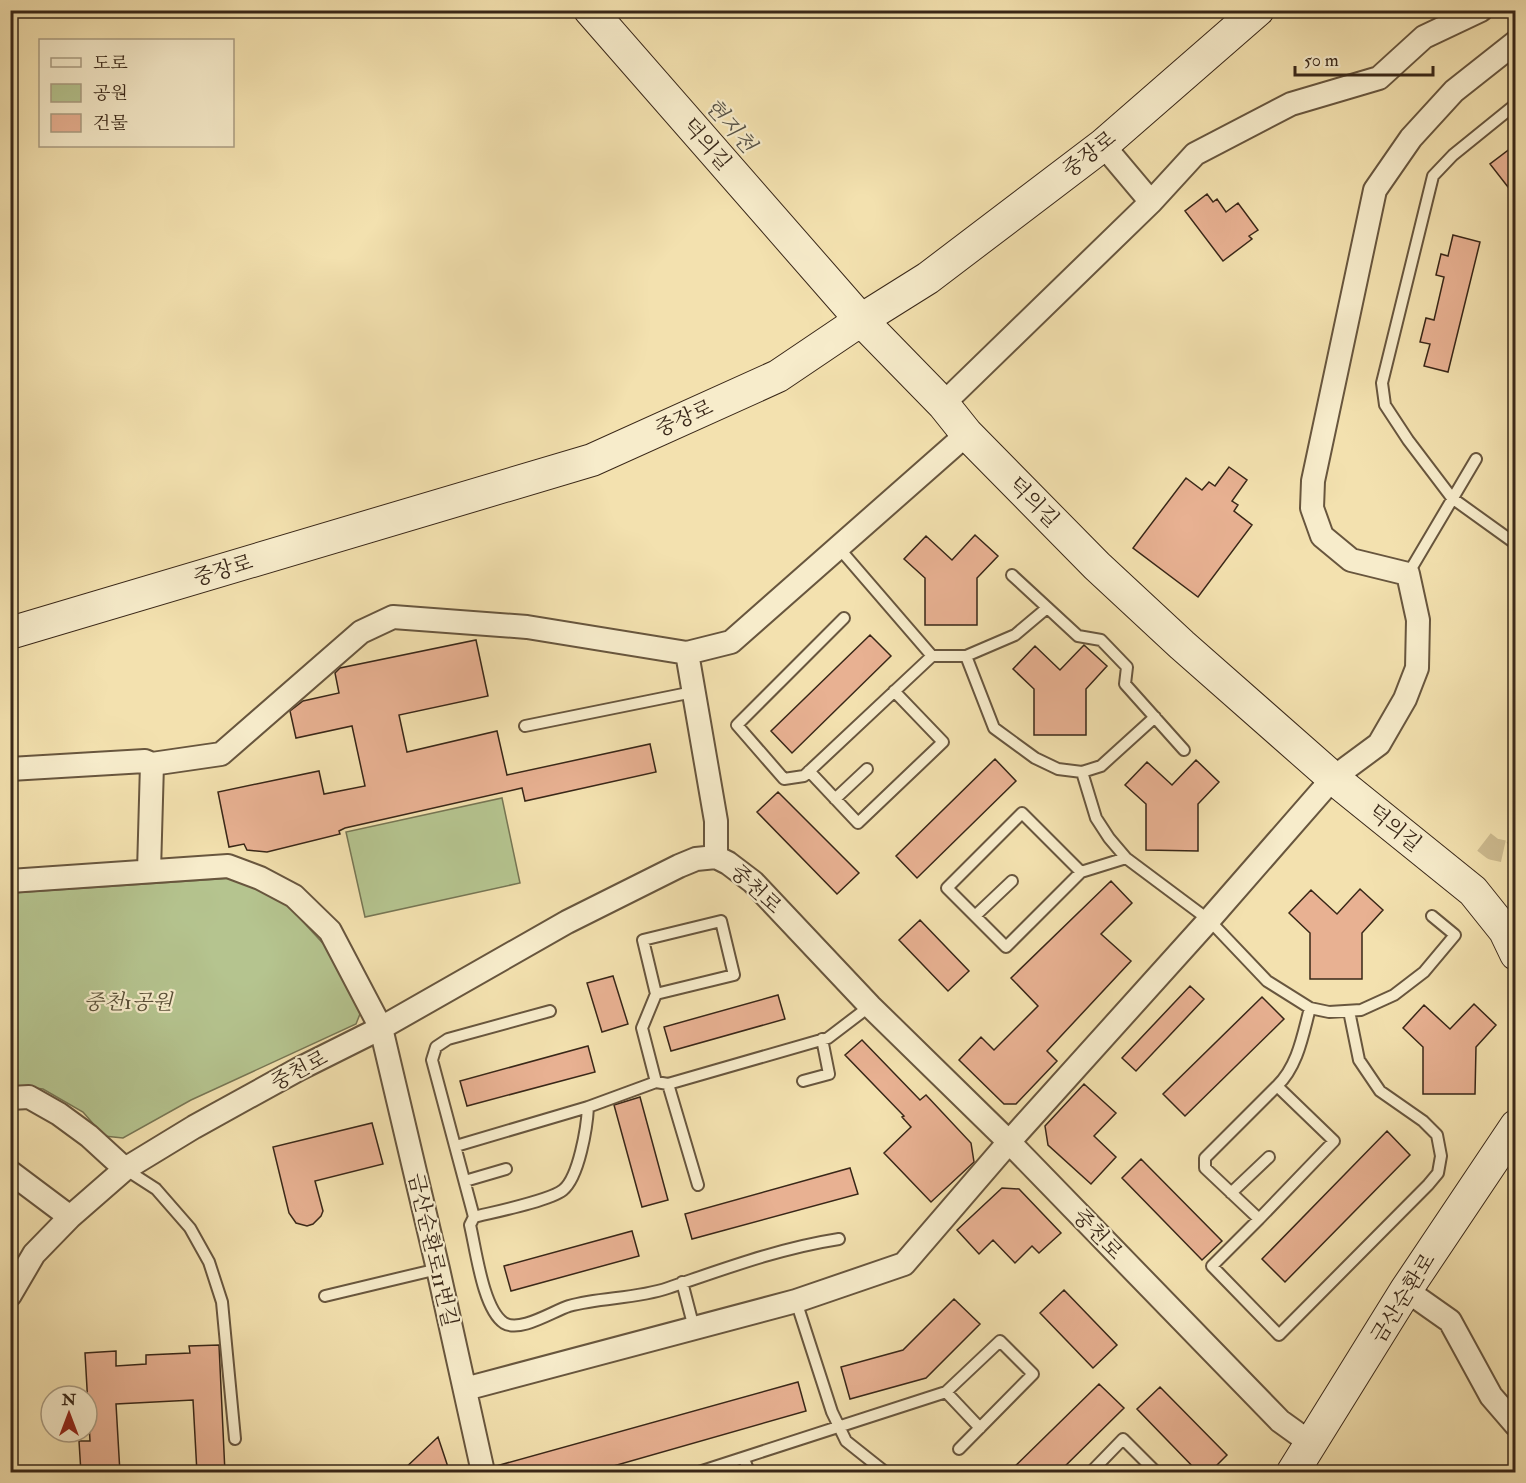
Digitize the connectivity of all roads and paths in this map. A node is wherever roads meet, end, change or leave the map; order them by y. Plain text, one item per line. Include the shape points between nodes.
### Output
1 (590, 10) edge
2 (1258, 10) edge
3 (1481, 10) edge
4 (1515, 42) edge
5 (1515, 104) edge
6 (1103, 145) junction
7 (1151, 202) junction
8 (861, 320) junction
9 (943, 404) junction
10 (967, 434) junction
11 (1476, 459) dead end
12 (1452, 498) junction
13 (1515, 544) edge
14 (838, 548) junction
15 (1408, 574) junction
16 (1012, 575) dead end
17 (1047, 608) junction
18 (844, 618) dead end
19 (10, 633) edge
20 (687, 653) junction
21 (932, 656) junction
22 (966, 656) junction
23 (894, 691) junction
24 (693, 692) junction
25 (1155, 717) junction
26 (525, 726) dead end
27 (1184, 750) dead end
28 (152, 764) junction
29 (867, 769) dead end
30 (10, 770) edge
31 (809, 771) junction
32 (1082, 772) junction
33 (1333, 778) junction
34 (835, 799) junction
35 (716, 857) junction
36 (1126, 858) junction
37 (149, 871) junction
38 (1081, 872) junction
39 (10, 881) edge
40 (1012, 882) dead end
41 (975, 916) junction
42 (1432, 916) dead end
43 (1209, 920) junction
44 (1515, 954) edge
45 (656, 994) junction
46 (870, 1006) junction
47 (1310, 1008) junction
48 (550, 1011) dead end
49 (1349, 1011) junction
50 (381, 1028) junction
51 (822, 1040) junction
52 (803, 1081) dead end
53 (656, 1082) junction
54 (669, 1084) junction
55 (1277, 1086) junction
56 (10, 1098) edge
57 (588, 1107) junction
58 (1515, 1126) edge
59 (1009, 1142) junction
60 (456, 1146) junction
61 (1269, 1157) dead end
62 (125, 1169) junction
63 (506, 1169) dead end
64 (10, 1172) edge
65 (465, 1181) junction
66 (698, 1185) dead end
67 (1231, 1193) junction
68 (70, 1217) junction
69 (474, 1217) junction
70 (1259, 1219) junction
71 (839, 1239) dead end
72 (438, 1269) junction
73 (682, 1282) junction
74 (1406, 1290) junction
75 (10, 1294) edge
76 (325, 1296) dead end
77 (796, 1301) junction
78 (694, 1328) junction
79 (465, 1389) junction
80 (946, 1392) junction
81 (1515, 1425) edge
82 (839, 1428) junction
83 (980, 1428) junction
84 (236, 1439) dead end
85 (1312, 1444) junction
86 (959, 1449) dead end
87 (744, 1459) junction
88 (483, 1473) edge
89 (699, 1473) edge
90 (749, 1473) edge
91 (885, 1473) edge
92 (1091, 1473) edge
93 (1155, 1473) edge
94 (1293, 1473) edge

1 - 8 street, 덕의길
2 - 6 street, 중장로
3 - 7 street via 1424,37 1379,78 1291,104 1195,154
4 - 15 street via 1454,91 1411,138 1375,190 1313,482 1312,508 1322,536 1352,560
5 - 12 lane via 1433,176 1382,383 1385,405
6 - 7 street
6 - 8 street, 중장로 via 928,278
7 - 9 street
8 - 9 street, 덕의길
8 - 19 street, 중장로 via 778,376 592,460
9 - 10 street, 덕의길
10 - 14 street
10 - 33 street, 덕의길 via 1097,566
11 - 12 lane
12 - 13 lane
12 - 15 lane
14 - 20 street via 731,642
14 - 21 lane
15 - 33 street via 1418,620 1417,668 1405,699 1379,744
16 - 17 lane
17 - 22 lane via 1015,635
17 - 25 lane via 1078,636 1101,640 1127,667 1125,684
18 - 31 lane via 737,725 784,779 804,776
20 - 24 street
20 - 28 street via 526,627 393,617 361,632 221,754
21 - 22 lane
21 - 23 lane
22 - 32 lane via 994,728 1035,759 1058,769
23 - 31 lane
23 - 34 lane via 943,742 858,823
24 - 26 lane
24 - 35 street via 716,821
25 - 27 lane
25 - 32 lane via 1101,766
28 - 30 street via 145,761
28 - 37 street
29 - 34 lane
31 - 34 lane
32 - 36 lane via 1096,818
33 - 43 street
33 - 44 street, 덕의길 via 1473,891 1505,931
35 - 46 street, 중천로 via 753,882
35 - 50 street, 중천로 via 679,866 567,922
36 - 38 lane
36 - 43 lane
37 - 39 street, 금산순환로11번길
37 - 50 street, 금산순환로11번길 via 228,866 294,896 330,931
38 - 41 lane via 1006,947
38 - 41 lane via 1022,813 947,888
40 - 41 lane
42 - 49 lane via 1455,935 1424,972 1394,995 1361,1010
43 - 47 lane via 1267,981
43 - 59 street
45 - 45 lane via 643,940 721,921 734,975
45 - 53 lane via 642,1028
46 - 51 lane
46 - 59 street, 중천로
47 - 49 lane
47 - 55 lane via 1297,1055
48 - 60 lane via 448,1039 436,1047 432,1060
49 - 70 lane via 1359,1060 1380,1091 1437,1135 1441,1156 1438,1173 1279,1335 1212,1266
50 - 62 street, 중천로 via 299,1069
50 - 72 street, 금산순환로11번길
51 - 52 lane via 829,1074
51 - 54 lane
53 - 54 lane
53 - 57 lane
54 - 66 lane
55 - 67 lane via 1205,1158 1205,1168
55 - 70 lane via 1334,1141
56 - 62 street via 29,1097 59,1114
57 - 60 lane
57 - 69 lane via 586,1133 571,1181 562,1191
58 - 74 street, 금산순환로
59 - 77 street via 904,1264
59 - 85 street, 중천로 via 1280,1421
60 - 65 lane
61 - 67 lane
62 - 68 street, 중천로
62 - 84 lane via 156,1189 190,1228 209,1262 222,1302
63 - 65 lane
64 - 68 street
65 - 69 lane
67 - 70 lane
68 - 75 street, 중천로 via 34,1254
69 - 73 lane via 470,1225 487,1296 504,1323 525,1324 569,1306 632,1297
71 - 73 lane via 751,1259
72 - 76 lane
72 - 79 street, 금산순환로11번길
73 - 78 lane
74 - 81 street via 1450,1321 1491,1396
74 - 85 street, 금산순환로
77 - 78 street
77 - 82 lane
78 - 79 street
79 - 88 street, 금산순환로11번길
80 - 82 lane
80 - 83 lane
80 - 83 lane via 1000,1341 1033,1374
82 - 87 lane
82 - 91 lane via 846,1441
83 - 86 lane
85 - 94 street, 금산순환로
87 - 89 lane
87 - 90 lane
92 - 93 lane via 1123,1439

